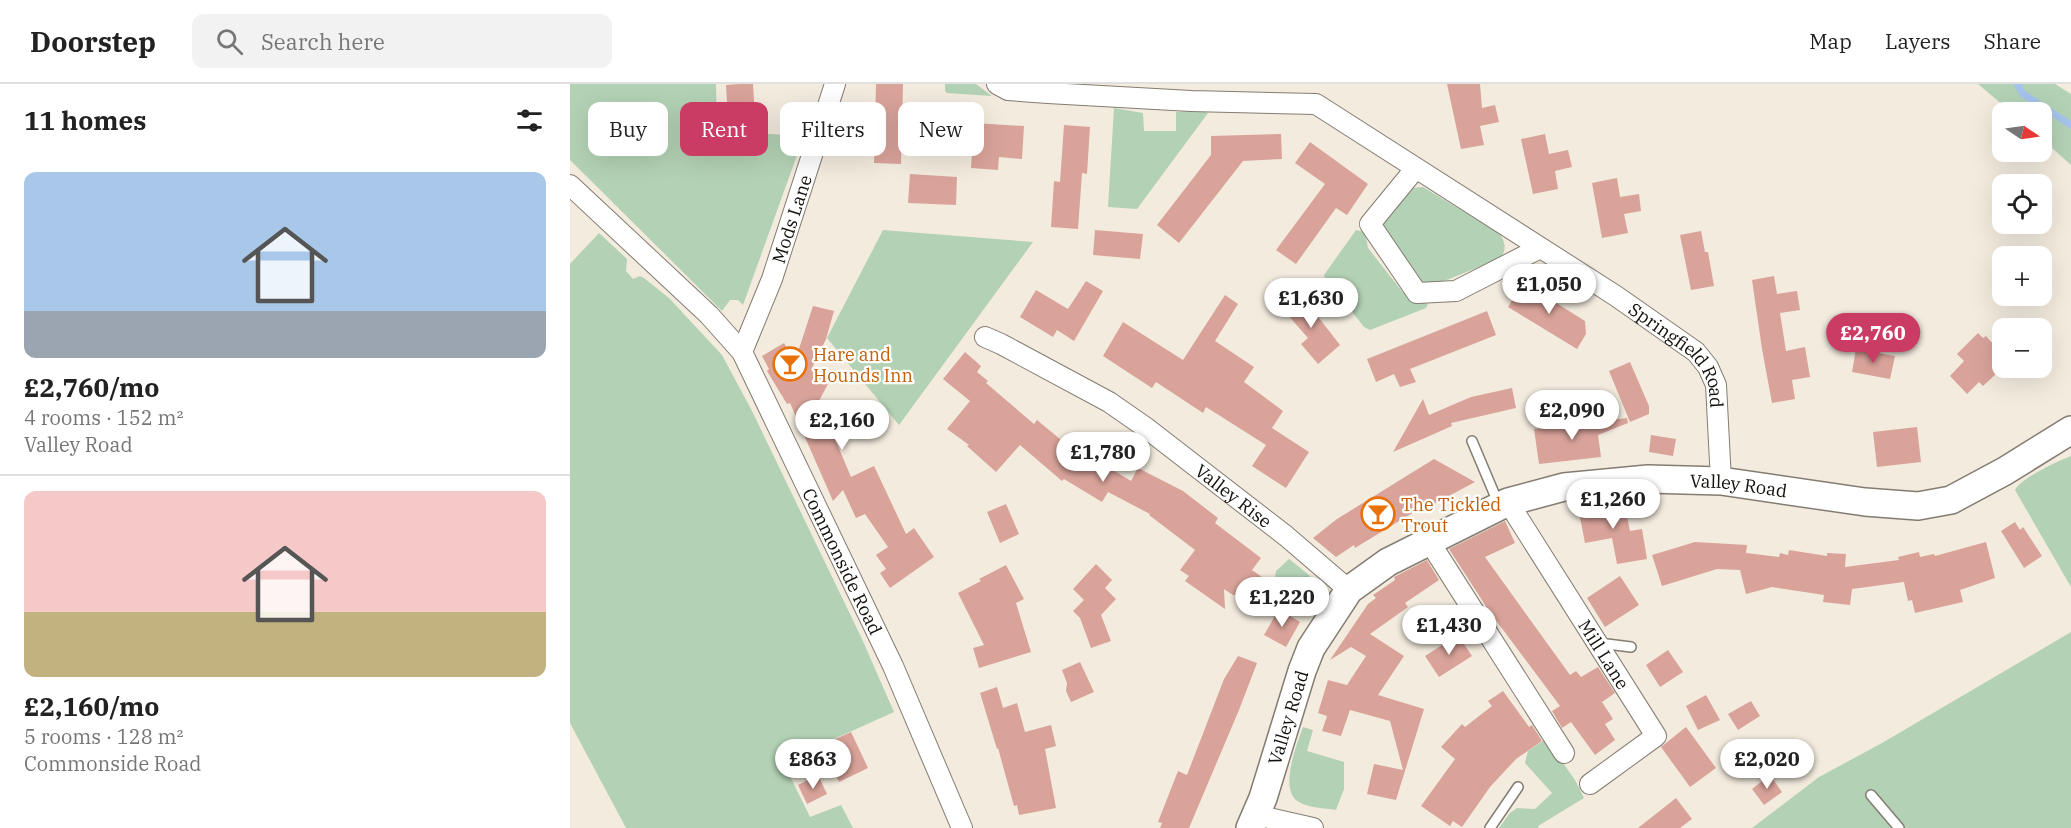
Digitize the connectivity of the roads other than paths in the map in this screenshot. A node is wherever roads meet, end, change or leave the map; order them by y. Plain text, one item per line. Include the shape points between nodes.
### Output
1 (835, 84) edge
2 (997, 84) edge
3 (1110, 90) edge
4 (1415, 169) junction
5 (570, 185) edge
6 (1540, 248) junction
7 (985, 338) dead end
8 (742, 352) junction
9 (2071, 430) edge
10 (1472, 441) dead end
11 (1721, 481) junction
12 (1504, 504) junction
13 (1429, 541) junction
14 (1349, 590) junction
15 (1597, 643) junction
16 (1632, 647) dead end
17 (1564, 753) dead end
18 (1590, 784) dead end
19 (1518, 787) dead end
20 (1871, 795) dead end
21 (1253, 822) edge
22 (962, 828) edge
23 (1313, 828) edge
24 (1490, 828) edge
25 (1899, 828) edge

1 - 8 street, Mods Lane via 772,279
2 - 3 street, Springfield Road via 1008,90
3 - 4 street, Springfield Road via 1191,101 1316,104
4 - 6 street, Springfield Road
4 - 6 street via 1370,224 1417,293 1456,291
5 - 8 street, Commonside Road via 709,315
6 - 11 street, Springfield Road via 1696,352 1716,385
7 - 14 street, Valley Rise via 1108,402 1145,427
8 - 22 street, Commonside Road via 893,666
9 - 11 main road, Valley Road via 1951,500 1918,506
10 - 12 lane
11 - 12 main road, Valley Road via 1648,479 1564,487
12 - 13 main road, Valley Road
12 - 15 street, Mill Lane
13 - 14 main road, Valley Road via 1388,562
13 - 17 street
14 - 21 main road, Valley Road via 1311,648
15 - 16 lane
15 - 18 street, Mill Lane via 1656,736
19 - 24 lane
20 - 25 lane
21 - 23 street

